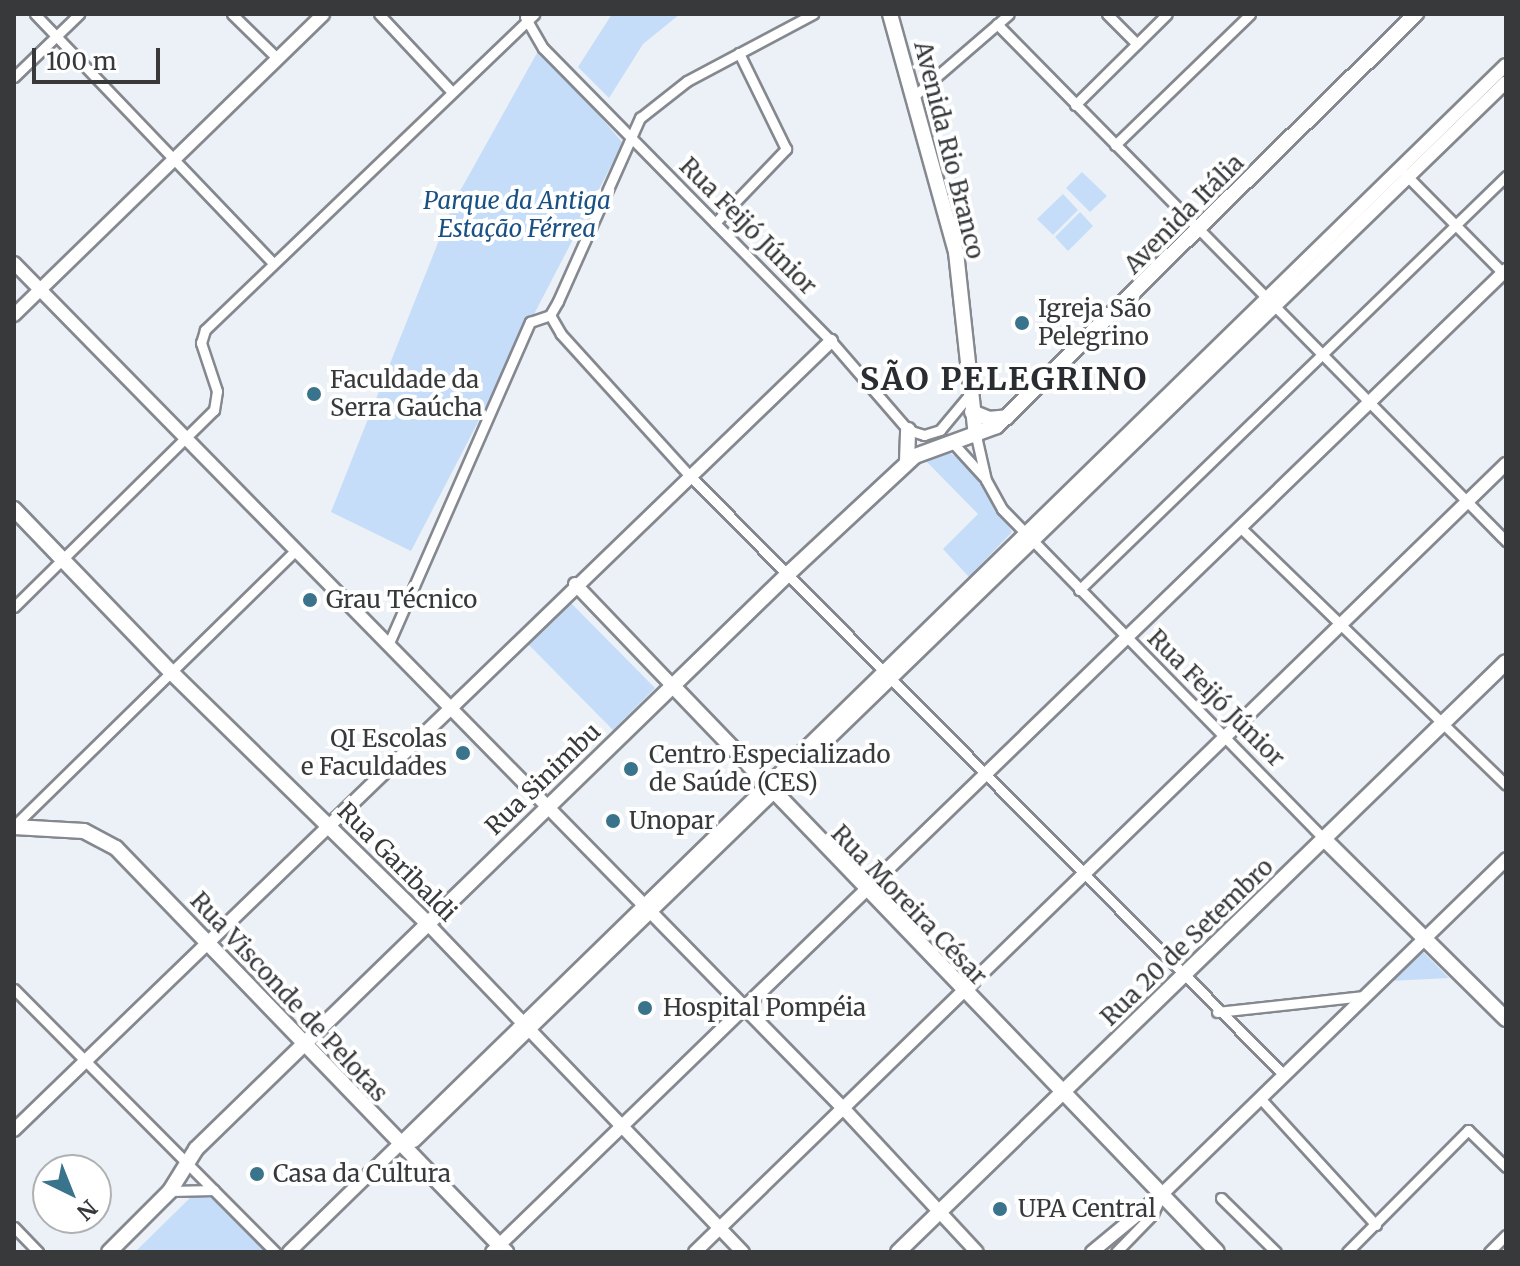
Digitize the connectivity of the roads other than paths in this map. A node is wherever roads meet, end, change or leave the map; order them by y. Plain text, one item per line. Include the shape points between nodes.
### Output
1 (35, 14) edge
2 (79, 14) edge
3 (232, 14) edge
4 (323, 14) edge
5 (379, 14) edge
6 (813, 14) edge
7 (890, 14) edge
8 (1009, 14) edge
9 (1107, 14) edge
10 (1167, 14) edge
11 (1250, 14) edge
12 (1416, 14) edge
13 (528, 16) edge
14 (997, 24) junction
15 (56, 36) junction
16 (1137, 44) junction
17 (739, 53) junction
18 (278, 59) junction
19 (1504, 76) edge
20 (14, 77) edge
21 (452, 92) junction
22 (914, 96) junction
23 (1075, 105) junction
24 (632, 141) junction
25 (1115, 145) junction
26 (174, 159) junction
27 (1404, 173) junction
28 (1506, 176) edge
29 (715, 223) junction
30 (1455, 225) junction
31 (1199, 232) junction
32 (14, 263) edge
33 (273, 263) junction
34 (1505, 273) edge
35 (40, 290) junction
36 (1269, 304) junction
37 (14, 315) edge
38 (550, 315) junction
39 (831, 341) junction
40 (1319, 356) junction
41 (970, 394) junction
42 (1369, 404) junction
43 (972, 412) junction
44 (1007, 417) junction
45 (908, 430) junction
46 (976, 436) junction
47 (187, 440) junction
48 (952, 442) junction
49 (907, 462) junction
50 (1506, 464) edge
51 (689, 475) junction
52 (986, 480) junction
53 (1468, 503) junction
54 (14, 509) edge
55 (1241, 528) junction
56 (1029, 538) junction
57 (1506, 541) edge
58 (295, 551) junction
59 (64, 559) junction
60 (789, 573) junction
61 (575, 584) junction
62 (1079, 590) junction
63 (14, 607) edge
64 (1343, 625) junction
65 (1127, 639) junction
66 (389, 643) junction
67 (1506, 662) edge
68 (171, 672) junction
69 (890, 674) junction
70 (672, 685) junction
71 (450, 706) junction
72 (1445, 721) junction
73 (1225, 738) junction
74 (985, 776) junction
75 (1506, 785) edge
76 (770, 791) junction
77 (547, 806) junction
78 (328, 824) junction
79 (14, 827) edge
80 (1324, 839) junction
81 (1506, 859) edge
82 (1083, 876) junction
83 (865, 892) junction
84 (648, 910) junction
85 (428, 924) junction
86 (1424, 940) junction
87 (207, 942) junction
88 (1182, 977) junction
89 (14, 989) edge
90 (964, 992) junction
91 (1364, 996) junction
92 (744, 1010) junction
93 (1217, 1012) junction
94 (1506, 1019) edge
95 (527, 1028) junction
96 (306, 1046) junction
97 (85, 1061) junction
98 (1284, 1075) junction
99 (1063, 1094) junction
100 (1260, 1098) junction
101 (844, 1109) junction
102 (622, 1128) junction
103 (14, 1130) edge
104 (402, 1147) junction
105 (188, 1162) junction
106 (1506, 1167) edge
107 (214, 1190) junction
108 (170, 1191) junction
109 (1161, 1195) junction
110 (1221, 1198) dead end
111 (342, 1207) junction
112 (938, 1213) junction
113 (1376, 1225) junction
114 (14, 1227) edge
115 (719, 1228) junction
116 (1506, 1235) edge
117 (499, 1250) edge
118 (38, 1252) edge
119 (109, 1252) edge
120 (275, 1252) edge
121 (289, 1252) edge
122 (301, 1252) edge
123 (695, 1252) edge
124 (743, 1252) edge
125 (898, 1252) edge
126 (977, 1252) edge
127 (1092, 1252) edge
128 (1116, 1252) edge
129 (1217, 1252) edge
130 (1276, 1252) edge
131 (1347, 1252) edge
132 (1489, 1252) edge

1 - 15 street
2 - 15 street
3 - 18 street
4 - 18 street
5 - 21 street
6 - 17 street
7 - 22 main road, Avenida Rio Branco
8 - 14 street
9 - 16 street
10 - 16 street
11 - 25 street
12 - 31 main road, Avenida Itália
13 - 21 street
13 - 24 street, Rua Feijó Júnior via 543,48
14 - 22 street
14 - 23 street
15 - 20 street
15 - 26 street
16 - 23 street
17 - 24 street via 655,103 640,118
17 - 29 street via 786,149
18 - 26 street
19 - 27 street
21 - 33 street
22 - 41 main road, Avenida Rio Branco via 956,252
23 - 25 street
24 - 29 street, Rua Feijó Júnior
24 - 38 street
25 - 31 street
26 - 33 street
26 - 35 street
27 - 30 street
27 - 36 street
28 - 30 street
29 - 39 street, Rua Feijó Júnior
30 - 34 street
30 - 40 street
31 - 36 street
31 - 44 main road, Avenida Itália
32 - 35 street
33 - 47 street via 205,330 201,343 217,399 214,410
34 - 42 street
35 - 37 street
35 - 47 street
36 - 40 street
36 - 56 street
38 - 51 street via 561,334
38 - 66 street via 530,322
39 - 45 street, Rua Feijó Júnior
39 - 51 street
40 - 42 street
40 - 62 street
41 - 43 main road, Avenida Rio Branco
41 - 45 street via 953,419 935,433
42 - 53 street
42 - 55 street
43 - 44 main road via 989,419
43 - 46 main road, Avenida Rio Branco
44 - 46 main road, Avenida Itália
45 - 49 main road
46 - 48 main road, Rua Sinimbu
46 - 52 street, Rua Feijó Júnior
47 - 58 street
47 - 59 street
48 - 49 main road, Rua Sinimbu
48 - 52 street, Rua Feijó Júnior
49 - 60 main road, Rua Sinimbu
50 - 53 street
51 - 60 street
51 - 61 street
52 - 56 street, Rua Feijó Júnior
53 - 57 street
53 - 64 street
54 - 59 main road, Rua Garibaldi
55 - 64 street
55 - 65 street
56 - 62 street, Rua Feijó Júnior
56 - 69 street
58 - 66 street
58 - 68 street
59 - 63 street
59 - 68 main road, Rua Garibaldi
60 - 69 street
60 - 70 main road, Rua Sinimbu
61 - 70 street, Rua Moreira César
61 - 71 street
62 - 65 street, Rua Feijó Júnior
64 - 72 street
64 - 73 street
65 - 73 street, Rua Feijó Júnior
65 - 74 street
66 - 71 street
67 - 72 main road, Rua 20 de Setembro
68 - 78 main road, Rua Garibaldi
68 - 79 street
69 - 74 street
69 - 76 street
70 - 76 main road, Rua Moreira César
70 - 77 main road, Rua Sinimbu
71 - 77 street
71 - 78 street
72 - 75 street
72 - 80 main road, Rua 20 de Setembro
73 - 80 street, Rua Feijó Júnior
73 - 82 street
74 - 82 street
74 - 83 street
76 - 83 main road, Rua Moreira César
76 - 84 street
77 - 84 street
77 - 85 main road, Rua Sinimbu
78 - 85 main road, Rua Garibaldi
78 - 87 street
79 - 87 main road, Rua Visconde de Pelotas via 84,831 105,840
80 - 86 main road, Rua Feijó Júnior
80 - 88 main road, Rua 20 de Setembro
81 - 86 street
82 - 88 street
82 - 90 street
83 - 90 main road, Rua Moreira César
83 - 92 street
84 - 92 street
84 - 95 street
85 - 95 street, Rua Garibaldi
85 - 96 main road, Rua Sinimbu
86 - 91 street
86 - 94 main road, Rua Feijó Júnior
87 - 96 main road, Rua Visconde de Pelotas
87 - 97 street
88 - 93 street
88 - 99 main road, Rua 20 de Setembro
89 - 97 street
90 - 99 main road, Rua Moreira César
90 - 101 street
91 - 93 street
91 - 98 street
92 - 101 street
92 - 102 street
93 - 98 street
95 - 102 street, Rua Garibaldi
95 - 104 street
96 - 104 main road, Rua Visconde de Pelotas
96 - 105 main road, Rua Sinimbu
97 - 103 street
97 - 105 street
98 - 100 street
99 - 109 main road, Rua Moreira César
99 - 112 main road, Rua 20 de Setembro
100 - 109 street
100 - 113 street
101 - 112 street
101 - 115 street
102 - 115 street, Rua Garibaldi
102 - 117 street
104 - 111 street
104 - 117 main road, Rua Visconde de Pelotas
105 - 107 street
105 - 108 main road, Rua Sinimbu
106 - 113 street via 1468,1130
107 - 108 street
107 - 120 street
108 - 119 main road, Rua Sinimbu
109 - 127 street
109 - 128 street via 1153,1214
109 - 129 main road, Rua Moreira César
110 - 130 street
111 - 121 street
111 - 122 street
112 - 125 main road, Rua 20 de Setembro
112 - 126 street
113 - 131 street
114 - 118 street
115 - 123 street
115 - 124 street, Rua Garibaldi
116 - 132 street

